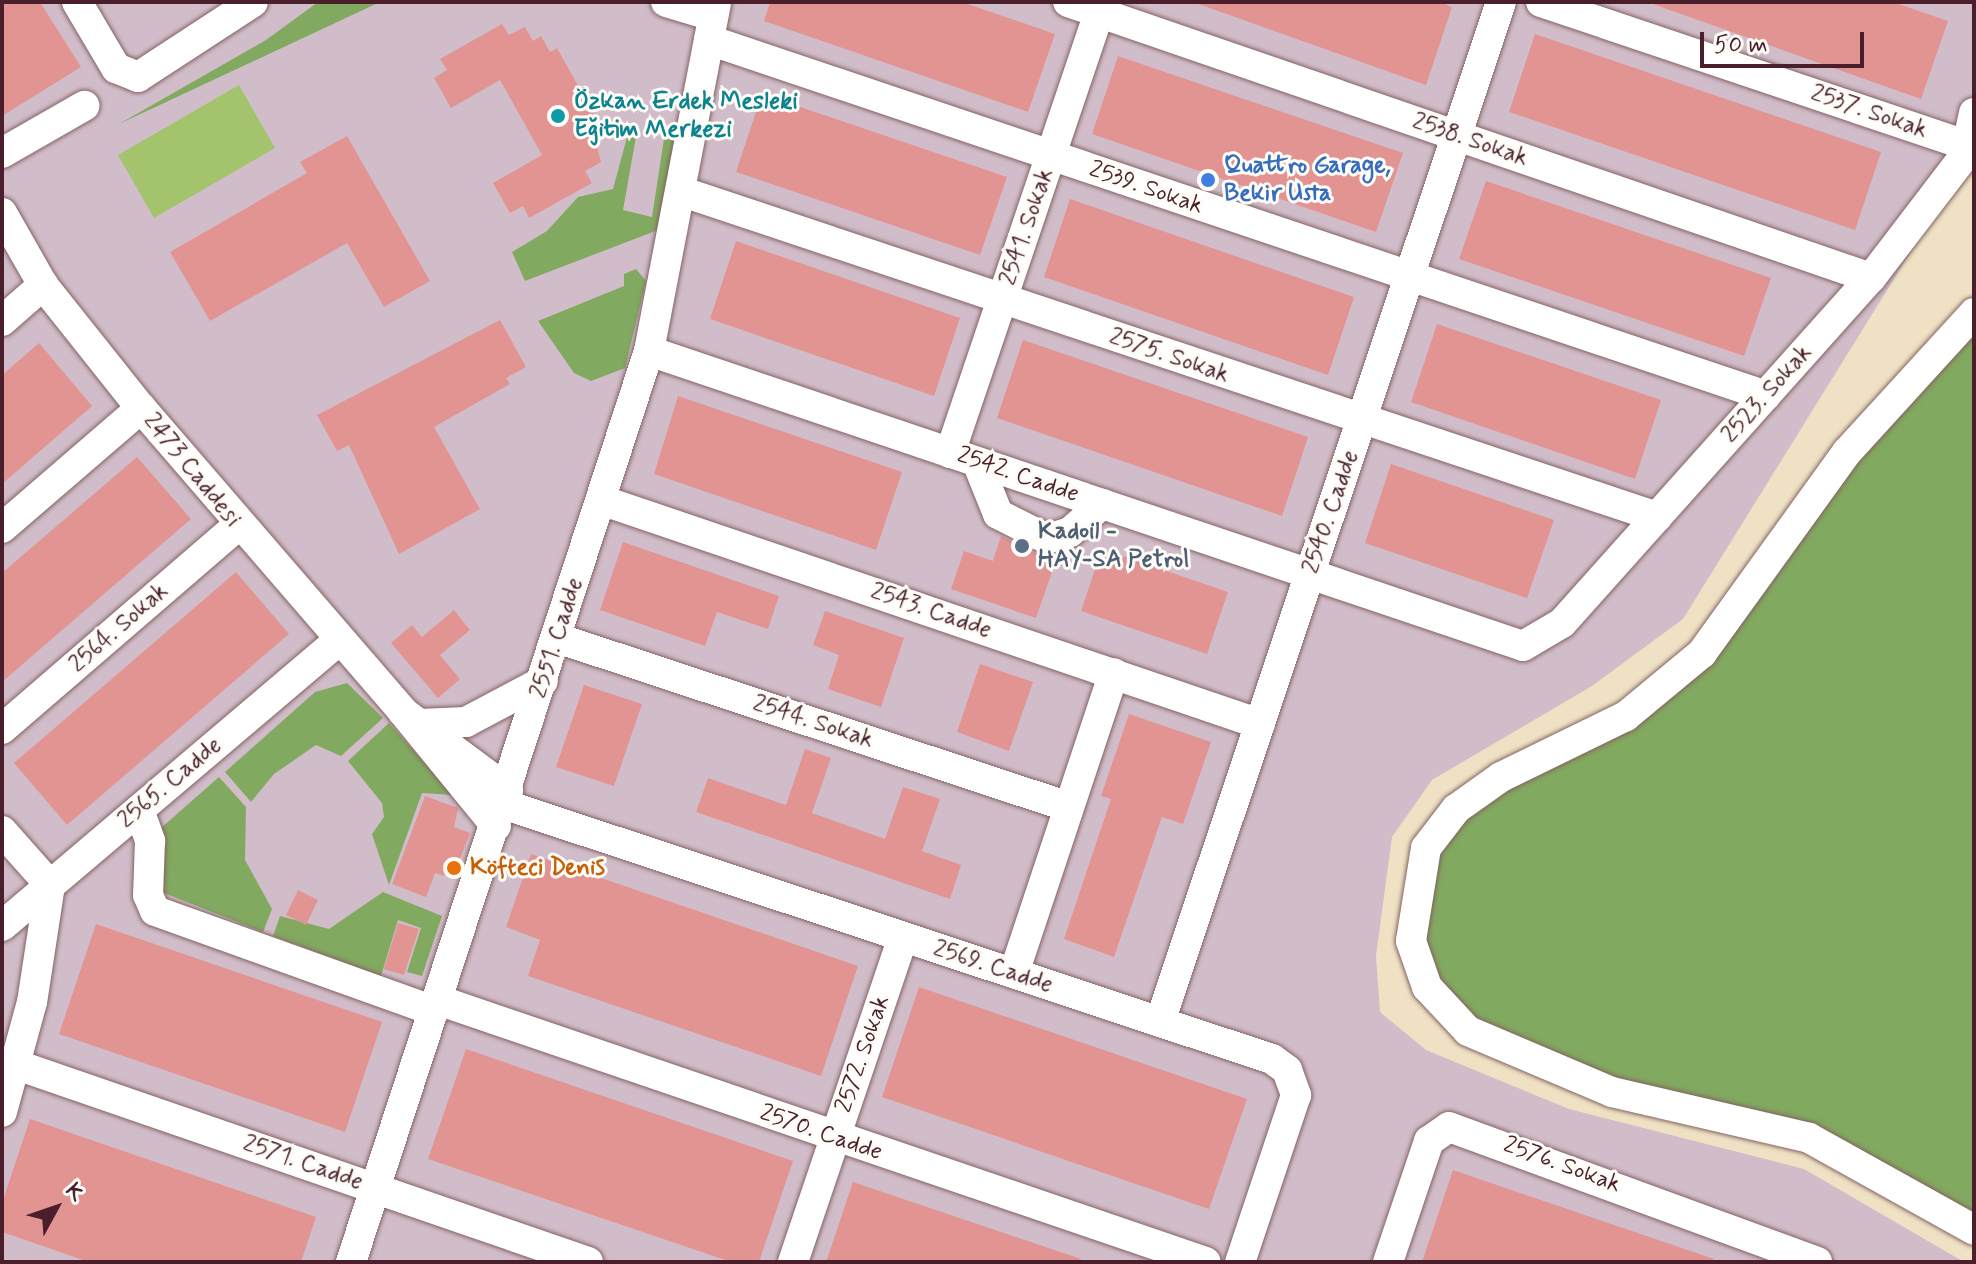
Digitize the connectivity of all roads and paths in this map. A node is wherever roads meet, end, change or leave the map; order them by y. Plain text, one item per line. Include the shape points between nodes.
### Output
1 (77, 2) edge
2 (253, 2) edge
3 (666, 2) edge
4 (1068, 2) edge
5 (1501, 2) edge
6 (1541, 2) edge
7 (1102, 7) edge
8 (713, 19) edge
9 (84, 106) dead end
10 (1974, 113) edge
11 (1457, 135) junction
12 (1968, 146) junction
13 (2, 153) edge
14 (1051, 156) junction
15 (683, 192) junction
16 (2, 213) edge
17 (1410, 277) junction
18 (1871, 278) junction
19 (43, 285) junction
20 (1002, 299) junction
21 (1974, 313) edge
22 (2, 321) edge
23 (649, 351) junction
24 (1766, 396) junction
25 (141, 408) junction
26 (1362, 421) junction
27 (963, 457) junction
28 (601, 500) junction
29 (1102, 504) junction
30 (1657, 517) junction
31 (237, 526) junction
32 (2, 528) edge
33 (1310, 575) junction
34 (557, 638) junction
35 (338, 641) junction
36 (1523, 646) joint
37 (1114, 673) junction
38 (543, 681) junction
39 (412, 718) junction
40 (1260, 724) junction
41 (2, 729) edge
42 (502, 807) junction
43 (1069, 807) junction
44 (139, 810) junction
45 (2, 831) edge
46 (50, 885) junction
47 (2, 926) edge
48 (903, 937) junction
49 (1014, 973) junction
50 (436, 1006) junction
51 (1160, 1022) junction
52 (17, 1065) junction
53 (2, 1112) edge
54 (835, 1138) junction
55 (375, 1188) junction
56 (1974, 1230) edge
57 (351, 1262) edge
58 (588, 1262) edge
59 (793, 1262) edge
60 (1206, 1262) edge
61 (1240, 1262) edge
62 (1388, 1262) edge
63 (1817, 1262) edge

1 - 2 street via 116,68 138,77
3 - 8 street, 2539. Sokak
4 - 7 street, 2538. Sokak
5 - 11 street, 2540. Cadde
6 - 12 street, 2537. Sokak
7 - 11 street, 2538. Sokak
7 - 14 street, 2541. Sokak
8 - 14 street, 2539. Sokak
8 - 15 street, 2551. Cadde
9 - 13 street
10 - 12 street, 2523. Sokak
11 - 17 street, 2540. Cadde
11 - 18 street, 2538. Sokak
12 - 18 street, 2523. Sokak
14 - 17 street, 2539. Sokak
14 - 20 street, 2541. Sokak
15 - 20 street, 2575. Sokak
15 - 23 street, 2551. Cadde
16 - 19 street, 2473 Caddesi
17 - 24 street, 2539. Sokak
17 - 26 street, 2540. Cadde
18 - 24 street, 2523. Sokak
19 - 22 street
19 - 25 street, 2473 Caddesi
20 - 26 street, 2575. Sokak
20 - 27 street, 2541. Sokak
21 - 56 street via 1847,452 1702,653 1626,716 1501,777 1456,809 1426,848 1411,941 1427,987 1468,1031 1612,1092 1809,1138
23 - 27 street, 2542. Cadde
23 - 28 street, 2551. Cadde
24 - 30 street, 2523. Sokak
25 - 31 street, 2473 Caddesi
25 - 32 street
26 - 30 street, 2575. Sokak
26 - 33 street, 2540. Cadde
27 - 29 street, 2542. Cadde
27 - 29 street via 998,514 1047,539 1070,532
28 - 34 street, 2551. Cadde
28 - 37 street, 2543. Cadde
29 - 33 street, 2542. Cadde
30 - 36 street, 2523. Sokak via 1562,623
31 - 35 street, 2473 Caddesi
31 - 41 street, 2564. Sokak
33 - 36 street, 2542. Cadde
33 - 40 street, 2540. Cadde
34 - 38 street, 2551. Cadde
34 - 43 street, 2544. Sokak
35 - 39 street, 2473 Caddesi
35 - 44 street, 2565. Cadde
37 - 40 street, 2543. Cadde
37 - 43 street
38 - 39 street via 466,722
38 - 42 street, 2551. Cadde
39 - 42 street, 2569. Cadde
40 - 51 street, 2540. Cadde
42 - 48 street, 2569. Cadde
42 - 50 street, 2551. Cadde
43 - 49 street
44 - 46 street, 2565. Cadde
44 - 50 street, 2570. Cadde via 150,841 148,895 155,911
45 - 46 street
46 - 47 street, 2565. Cadde
46 - 52 street
48 - 49 street, 2569. Cadde
48 - 54 street, 2572. Sokak
49 - 51 street, 2569. Cadde
50 - 54 street, 2570. Cadde
50 - 55 street, 2551. Cadde
51 - 61 street, 2569. Cadde via 1272,1059 1296,1084
52 - 53 street
52 - 55 street, 2571. Cadde
54 - 59 street, 2572. Sokak
54 - 60 street, 2570. Cadde
55 - 57 street, 2551. Cadde
55 - 58 street, 2571. Cadde
62 - 63 street, 2576. Sokak via 1429,1141 1449,1127

